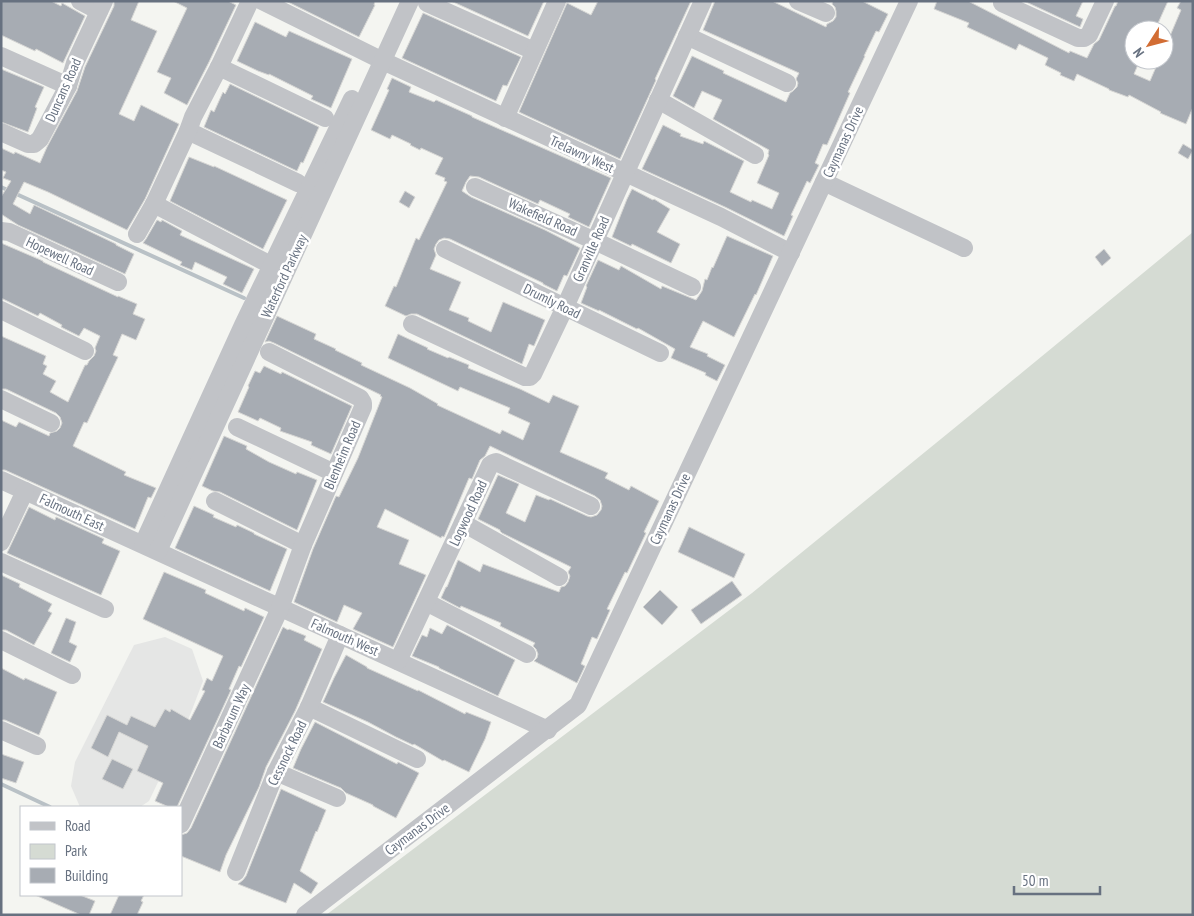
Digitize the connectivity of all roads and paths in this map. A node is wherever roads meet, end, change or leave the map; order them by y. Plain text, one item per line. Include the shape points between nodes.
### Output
1 (80, 1) edge
2 (250, 1) edge
3 (262, 1) edge
4 (398, 1) edge
5 (556, 1) edge
6 (703, 1) edge
7 (798, 1) edge
8 (909, 1) edge
9 (1105, 1) edge
10 (419, 2) edge
11 (1002, 3) dead end
12 (102, 6) edge
13 (826, 13) dead end
14 (687, 36) junction
15 (534, 51) junction
16 (1, 56) edge
17 (378, 59) junction
18 (219, 67) junction
19 (787, 83) dead end
20 (68, 86) junction
21 (658, 100) junction
22 (325, 118) dead end
23 (505, 118) junction
24 (188, 131) junction
25 (1, 132) edge
26 (755, 155) dead end
27 (625, 174) junction
28 (824, 182) junction
29 (298, 183) dead end
30 (475, 187) dead end
31 (154, 204) junction
32 (1, 231) edge
33 (137, 234) dead end
34 (595, 241) junction
35 (964, 248) dead end
36 (444, 249) dead end
37 (790, 254) junction
38 (262, 261) dead end
39 (118, 282) dead end
40 (692, 287) dead end
41 (565, 307) junction
42 (1, 310) edge
43 (412, 324) dead end
44 (85, 351) dead end
45 (269, 352) dead end
46 (660, 353) dead end
47 (1, 399) edge
48 (51, 423) dead end
49 (237, 427) dead end
50 (334, 473) junction
51 (1, 480) edge
52 (26, 491) junction
53 (215, 501) dead end
54 (591, 506) dead end
55 (463, 523) junction
56 (1, 542) edge
57 (303, 545) junction
58 (150, 548) junction
59 (1, 562) edge
60 (559, 577) dead end
61 (426, 602) junction
62 (280, 608) junction
63 (105, 609) dead end
64 (340, 635) junction
65 (1, 640) edge
66 (527, 654) dead end
67 (398, 661) junction
68 (72, 675) dead end
69 (309, 707) junction
70 (1, 730) edge
71 (548, 730) junction
72 (37, 746) dead end
73 (417, 759) dead end
74 (276, 772) junction
75 (336, 798) dead end
76 (182, 822) edge
77 (236, 872) dead end
78 (305, 915) edge

1 - 12 street
2 - 18 street
3 - 17 street, Trelawny West
4 - 17 street, Waterford Parkway
5 - 15 street
6 - 14 street, Granville Road
7 - 13 street
8 - 28 street, Caymanas Drive
9 - 11 street via 1089,35 1084,38
10 - 15 street
10 - 17 street, Waterford Parkway
12 - 20 street, Duncans Road via 75,63
14 - 19 street
14 - 21 street, Granville Road
15 - 23 street
16 - 20 street
17 - 23 street, Trelawny West
17 - 58 street, Waterford Parkway via 243,325
18 - 22 street
18 - 24 street
20 - 25 street, Duncans Road via 40,139 34,144
21 - 26 street
21 - 27 street, Granville Road
23 - 27 street, Trelawny West
24 - 29 street
24 - 31 street
27 - 34 street, Granville Road
27 - 37 street, Trelawny West via 721,217
28 - 35 street
28 - 37 street, Caymanas Drive
30 - 34 street, Wakefield Road
31 - 33 street
31 - 38 street
32 - 39 street, Hopewell Road
34 - 40 street, Wakefield Road
34 - 41 street, Granville Road
36 - 41 street, Drumly Road
37 - 71 street, Caymanas Drive via 578,705
41 - 43 street, Granville Road via 530,377
41 - 46 street, Drumly Road
42 - 44 street
45 - 50 street, Blenheim Road via 363,402
47 - 48 street
49 - 50 street
50 - 57 street, Blenheim Road
51 - 52 street, Falmouth East
52 - 56 street
52 - 58 street, Falmouth East
53 - 57 street
54 - 55 street, Logwood Road via 496,462 490,466
55 - 60 street
55 - 61 street, Logwood Road
57 - 62 street, Blenheim Road
58 - 62 street, Falmouth West
59 - 63 street
61 - 66 street
61 - 67 street, Logwood Road
62 - 64 street, Falmouth West
62 - 76 street, Barbarum Way
64 - 67 street, Falmouth West
64 - 69 street, Cessnock Road
65 - 68 street
67 - 71 street, Falmouth West
69 - 73 street
69 - 74 street, Cessnock Road
70 - 72 street
71 - 78 street, Caymanas Drive
74 - 75 street
74 - 77 street, Cessnock Road

